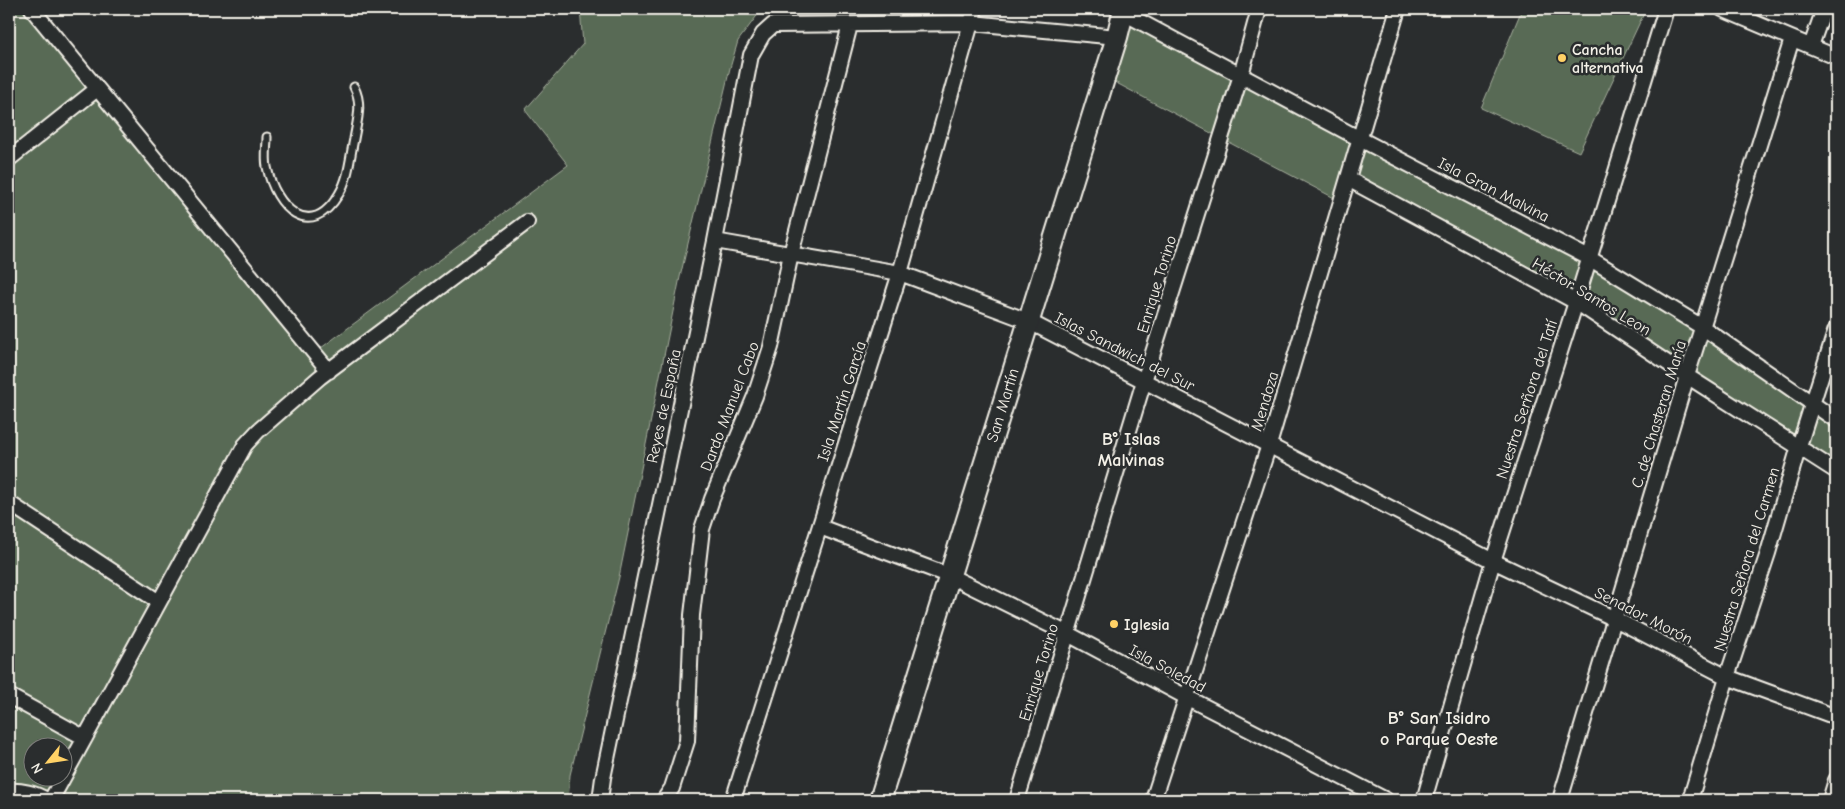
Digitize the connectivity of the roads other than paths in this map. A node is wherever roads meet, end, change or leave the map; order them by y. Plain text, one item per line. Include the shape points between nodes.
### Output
1 (32, 9) edge
2 (975, 9) edge
3 (1259, 9) edge
4 (1398, 9) edge
5 (1666, 9) edge
6 (1722, 9) edge
7 (1824, 9) edge
8 (1123, 11) edge
9 (972, 23) junction
10 (850, 25) junction
11 (1117, 37) junction
12 (1792, 39) junction
13 (1812, 46) junction
14 (1836, 57) edge
15 (1241, 75) junction
16 (354, 87) dead end
17 (97, 88) junction
18 (267, 137) dead end
19 (1360, 139) junction
20 (9, 159) edge
21 (1348, 179) junction
22 (527, 222) dead end
23 (715, 242) junction
24 (790, 254) junction
25 (1589, 258) junction
26 (900, 273) junction
27 (1576, 302) junction
28 (1028, 321) junction
29 (1702, 327) junction
30 (1836, 329) edge
31 (329, 370) junction
32 (1687, 376) junction
33 (1144, 381) junction
34 (1812, 404) junction
35 (1836, 420) edge
36 (1269, 445) junction
37 (1799, 446) junction
38 (1836, 471) edge
39 (9, 504) edge
40 (820, 527) junction
41 (1493, 561) junction
42 (950, 576) junction
43 (159, 602) junction
44 (1615, 618) junction
45 (1068, 634) junction
46 (1727, 677) junction
47 (9, 696) edge
48 (1188, 698) junction
49 (1836, 717) edge
50 (85, 738) junction
51 (1836, 780) edge
52 (9, 791) edge
53 (46, 800) edge
54 (51, 800) edge
55 (600, 800) edge
56 (664, 800) edge
57 (733, 800) edge
58 (880, 800) edge
59 (1017, 800) edge
60 (1153, 800) edge
61 (1386, 800) edge
62 (1424, 800) edge
63 (1560, 800) edge
64 (1690, 800) edge
65 (1830, 800) edge

1 - 17 street
2 - 9 street, Isla Martín García
3 - 15 street, Enrique Torino
4 - 19 street, Mendoza
5 - 25 street, Nuestra Serñora del Tatí
6 - 12 street
7 - 13 street
8 - 11 main road, San Martín
8 - 15 street, Isla Gran Malvina
9 - 10 street
9 - 11 street
9 - 26 street, Isla Martín García
10 - 23 street, Reyes de España via 773,25 763,34 751,55
10 - 24 street, Dardo Manuel Cabo
11 - 28 main road, San Martín
12 - 13 street
12 - 29 street, C. de Chasteran María
13 - 14 street
15 - 19 street, Isla Gran Malvina
15 - 33 street, Enrique Torino
16 - 18 lane via 359,110 346,179 334,201 316,216 299,217 277,193 266,159
17 - 20 street
17 - 31 street
19 - 21 street, Mendoza
19 - 25 street, Isla Gran Malvina
21 - 27 street, Héctor Santos Leon
21 - 36 street, Mendoza
22 - 31 street
23 - 24 street, Islas Sandwich del Sur
23 - 55 street, Reyes de España
24 - 26 street, Islas Sandwich del Sur
24 - 56 street, Dardo Manuel Cabo via 771,347 702,529 692,615 687,741 672,788
25 - 27 street, Nuestra Serñora del Tatí
25 - 29 street, Isla Gran Malvina
26 - 28 street, Islas Sandwich del Sur
26 - 40 street, Isla Martín García
27 - 32 street, Héctor Santos Leon
27 - 41 street, Nuestra Serñora del Tatí
28 - 33 street, Islas Sandwich del Sur
28 - 42 main road, San Martín
29 - 32 street, C. de Chasteran María
29 - 34 street, Isla Gran Malvina
30 - 34 street, Nuestra Señora del Carmen
31 - 43 street via 246,445
32 - 37 street, Héctor Santos Leon
32 - 44 street, C. de Chasteran María
33 - 36 street, Islas Sandwich del Sur
33 - 45 street, Enrique Torino
34 - 35 street, Isla Gran Malvina
34 - 37 street, Nuestra Señora del Carmen
36 - 41 street, Islas Sandwich del Sur
36 - 48 street, Mendoza
37 - 38 street, Héctor Santos Leon
37 - 46 street, Nuestra Señora del Carmen
39 - 43 street
40 - 42 street, Isla Soledad
40 - 57 street, Isla Martín García
41 - 44 street, Senador Morón
41 - 62 street, Nuestra Serñora del Tatí
42 - 45 street, Isla Soledad
42 - 58 main road, San Martín
43 - 50 street
44 - 46 street, Senador Morón
44 - 63 street, C. de Chasteran María
45 - 48 street, Isla Soledad
45 - 59 street, Enrique Torino
46 - 49 street, Senador Morón
46 - 64 street, Nuestra Señora del Carmen
47 - 50 street
48 - 60 street, Mendoza
48 - 61 street, Isla Soledad
50 - 54 street
51 - 65 street
52 - 53 street via 18,790

